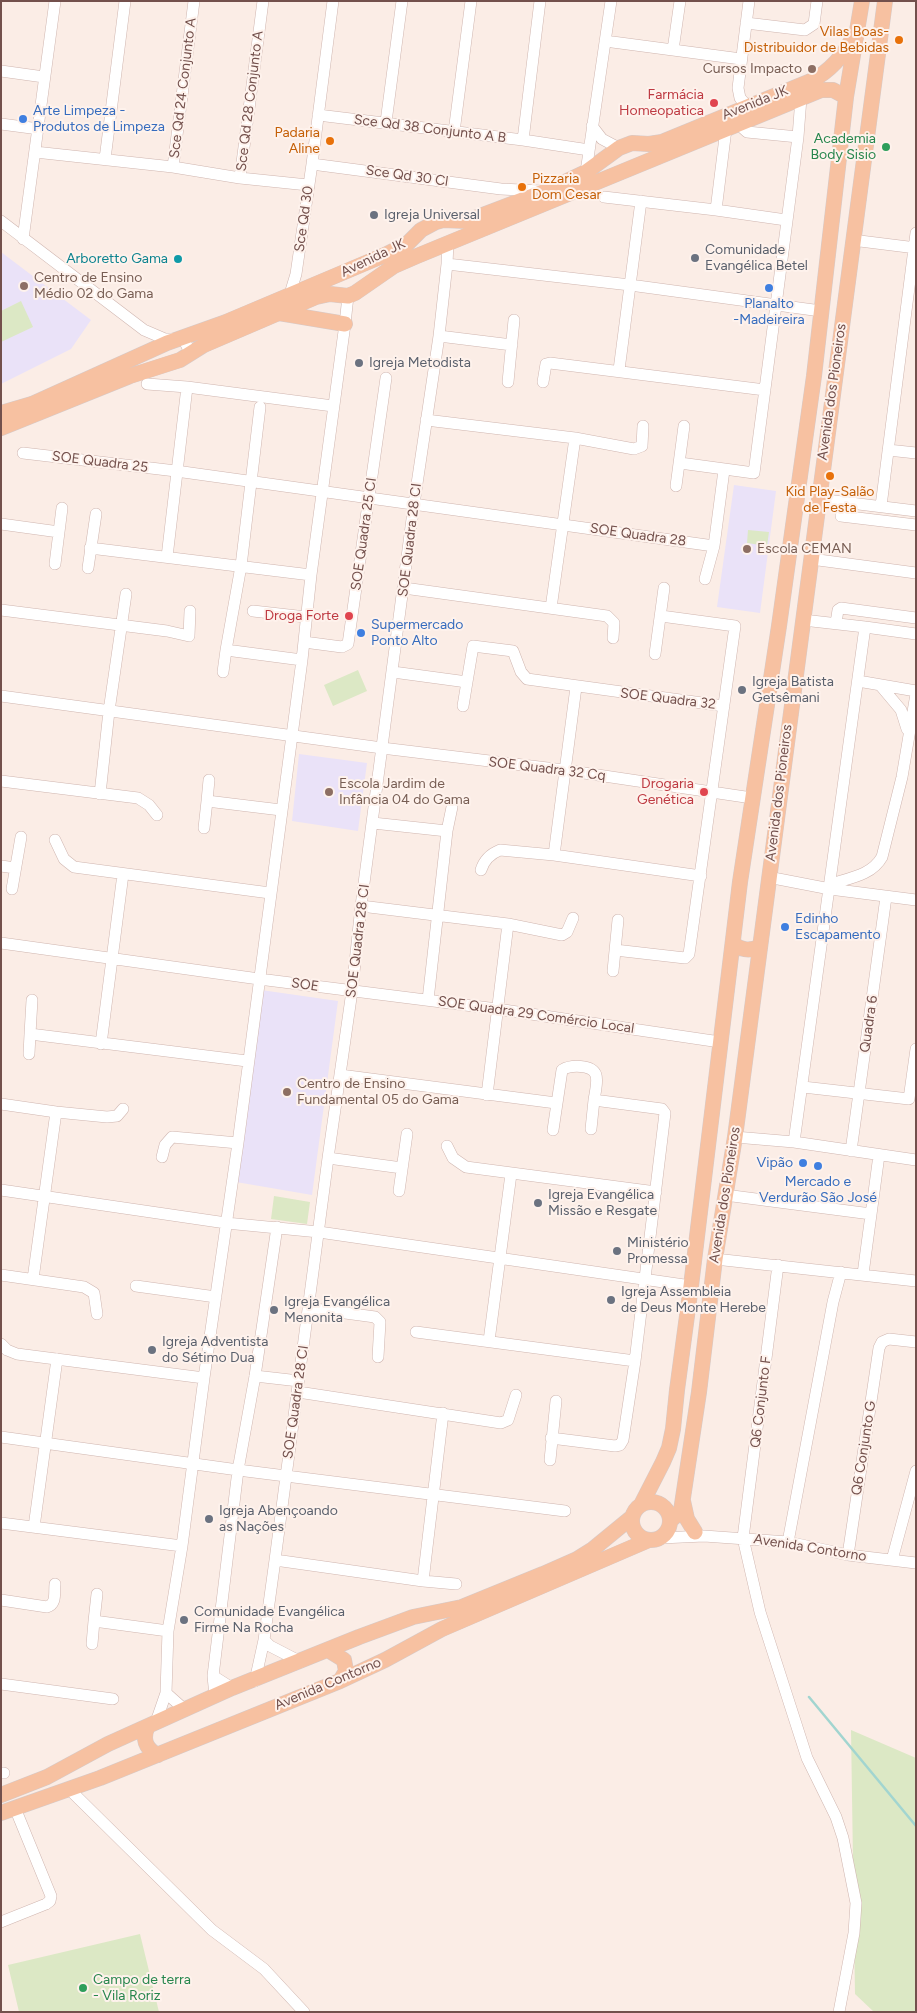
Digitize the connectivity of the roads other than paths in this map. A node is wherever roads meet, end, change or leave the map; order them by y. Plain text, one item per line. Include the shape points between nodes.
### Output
1 (55, 1) edge
2 (125, 1) edge
3 (263, 1) edge
4 (333, 1) edge
5 (402, 1) edge
6 (471, 1) edge
7 (540, 1) edge
8 (611, 1) edge
9 (680, 1) edge
10 (749, 1) edge
11 (816, 1) edge
12 (862, 1) edge
13 (885, 1) edge
14 (194, 6) edge
15 (746, 23) junction
16 (859, 27) junction
17 (605, 41) junction
18 (673, 50) junction
19 (741, 59) junction
20 (1, 72) edge
21 (44, 77) junction
22 (739, 78) junction
23 (849, 79) junction
24 (875, 80) junction
25 (846, 97) junction
26 (801, 98) junction
27 (748, 107) junction
28 (318, 115) junction
29 (386, 122) junction
30 (731, 122) junction
31 (1, 124) edge
32 (592, 126) junction
33 (39, 129) junction
34 (454, 132) junction
35 (798, 136) junction
36 (523, 140) junction
37 (642, 144) junction
38 (619, 148) junction
39 (589, 150) junction
40 (36, 152) junction
41 (105, 159) junction
42 (645, 160) junction
43 (312, 164) junction
44 (173, 167) junction
45 (586, 172) junction
46 (240, 178) junction
47 (308, 185) junction
48 (501, 189) junction
49 (546, 191) junction
50 (604, 197) dead end
51 (641, 201) junction
52 (508, 205) junction
53 (716, 210) junction
54 (450, 220) junction
55 (786, 220) junction
56 (1, 221) edge
57 (916, 233) edge
58 (24, 239) junction
59 (852, 240) junction
60 (452, 241) junction
61 (915, 248) edge
62 (448, 264) junction
63 (296, 274) junction
64 (335, 277) junction
65 (630, 285) junction
66 (307, 287) junction
67 (290, 294) junction
68 (343, 295) junction
69 (776, 305) junction
70 (821, 311) junction
71 (279, 313) junction
72 (514, 320) dead end
73 (346, 324) junction
74 (144, 330) junction
75 (439, 336) junction
76 (180, 340) junction
77 (512, 345) junction
78 (155, 350) junction
79 (187, 355) junction
80 (816, 358) junction
81 (837, 358) junction
82 (162, 365) junction
83 (619, 370) junction
84 (814, 376) junction
85 (386, 378) dead end
86 (834, 380) junction
87 (508, 382) dead end
88 (543, 382) dead end
89 (147, 384) dead end
90 (187, 387) junction
91 (765, 390) junction
92 (333, 406) junction
93 (260, 407) dead end
94 (1, 413) edge
95 (426, 420) junction
96 (643, 426) dead end
97 (684, 426) dead end
98 (1, 428) edge
99 (575, 438) junction
100 (888, 450) junction
101 (24, 453) dead end
102 (916, 453) edge
103 (680, 463) junction
104 (724, 470) junction
105 (176, 471) junction
106 (251, 482) junction
107 (676, 486) dead end
108 (323, 493) junction
109 (369, 498) junction
110 (818, 499) junction
111 (841, 502) junction
112 (414, 504) junction
113 (881, 506) junction
114 (62, 508) dead end
115 (916, 511) edge
116 (96, 514) dead end
117 (1, 524) edge
118 (562, 524) junction
119 (916, 525) edge
120 (59, 532) junction
121 (714, 546) junction
122 (90, 548) junction
123 (167, 557) junction
124 (811, 559) junction
125 (55, 564) dead end
126 (240, 566) junction
127 (88, 568) dead end
128 (916, 573) edge
129 (311, 575) junction
130 (705, 578) dead end
131 (404, 588) junction
132 (664, 588) dead end
133 (126, 594) dead end
134 (551, 608) junction
135 (1, 610) edge
136 (190, 611) dead end
137 (253, 611) dead end
138 (660, 616) junction
139 (306, 617) junction
140 (916, 618) edge
141 (803, 620) junction
142 (836, 623) junction
143 (122, 626) junction
144 (779, 626) junction
145 (865, 627) junction
146 (916, 634) edge
147 (613, 638) dead end
148 (304, 642) junction
149 (226, 650) junction
150 (655, 654) dead end
151 (302, 660) junction
152 (795, 669) junction
153 (223, 672) dead end
154 (393, 672) junction
155 (858, 681) junction
156 (467, 682) junction
157 (880, 685) junction
158 (576, 687) junction
159 (769, 687) junction
160 (916, 692) edge
161 (1, 696) edge
162 (463, 706) dead end
163 (724, 706) junction
164 (109, 711) junction
165 (908, 734) junction
166 (291, 736) junction
167 (382, 748) junction
168 (784, 752) junction
169 (564, 770) junction
170 (209, 780) dead end
171 (1, 781) edge
172 (712, 791) junction
173 (100, 794) junction
174 (752, 798) junction
175 (206, 801) junction
176 (452, 807) dead end
177 (281, 810) junction
178 (157, 815) dead end
179 (373, 823) junction
180 (204, 828) dead end
181 (447, 831) junction
182 (21, 837) dead end
183 (55, 840) dead end
184 (554, 855) junction
185 (1, 866) edge
186 (15, 868) junction
187 (481, 870) dead end
188 (123, 874) junction
189 (700, 876) junction
190 (768, 877) junction
191 (740, 882) junction
192 (793, 882) junction
193 (831, 887) junction
194 (12, 889) dead end
195 (270, 893) junction
196 (886, 897) junction
197 (916, 900) edge
198 (361, 906) junction
199 (765, 907) junction
200 (436, 916) junction
201 (573, 918) dead end
202 (618, 920) dead end
203 (508, 924) junction
204 (1, 943) edge
205 (733, 944) junction
206 (760, 946) junction
207 (615, 950) junction
208 (114, 958) junction
209 (613, 970) dead end
210 (259, 979) junction
211 (352, 991) junction
212 (32, 1000) dead end
213 (428, 1000) junction
214 (497, 1009) junction
215 (30, 1034) junction
216 (720, 1042) junction
217 (101, 1044) junction
218 (916, 1049) edge
219 (29, 1054) dead end
220 (745, 1054) junction
221 (247, 1061) junction
222 (340, 1075) junction
223 (803, 1086) junction
224 (859, 1092) junction
225 (487, 1095) junction
226 (912, 1099) edge
227 (594, 1100) junction
228 (1, 1104) edge
229 (556, 1104) junction
230 (123, 1109) dead end
231 (56, 1112) junction
232 (591, 1129) dead end
233 (553, 1130) dead end
234 (407, 1134) dead end
235 (735, 1136) junction
236 (794, 1142) junction
237 (238, 1143) junction
238 (447, 1146) dead end
239 (851, 1151) junction
240 (879, 1155) junction
241 (162, 1157) dead end
242 (328, 1158) junction
243 (916, 1160) edge
244 (402, 1168) junction
245 (511, 1174) junction
246 (1, 1190) edge
247 (399, 1191) dead end
248 (656, 1192) junction
249 (725, 1194) junction
250 (44, 1196) junction
251 (871, 1214) junction
252 (226, 1223) junction
253 (277, 1227) junction
254 (319, 1232) junction
255 (501, 1258) junction
256 (715, 1259) junction
257 (778, 1265) junction
258 (841, 1272) junction
259 (863, 1274) junction
260 (1, 1275) edge
261 (645, 1278) junction
262 (33, 1279) junction
263 (916, 1281) edge
264 (136, 1286) dead end
265 (691, 1286) junction
266 (216, 1297) junction
267 (308, 1308) junction
268 (97, 1314) dead end
269 (416, 1332) dead end
270 (489, 1341) junction
271 (916, 1342) edge
272 (1, 1344) edge
273 (378, 1357) dead end
274 (57, 1359) junction
275 (635, 1361) junction
276 (255, 1376) junction
277 (204, 1378) junction
278 (298, 1387) junction
279 (676, 1390) junction
280 (699, 1392) junction
281 (516, 1396) dead end
282 (556, 1401) dead end
283 (443, 1413) junction
284 (1, 1438) edge
285 (551, 1438) junction
286 (46, 1444) junction
287 (550, 1460) dead end
288 (194, 1463) junction
289 (238, 1470) junction
290 (916, 1471) edge
291 (286, 1476) junction
292 (433, 1495) junction
293 (683, 1499) junction
294 (641, 1504) junction
295 (565, 1511) dead end
296 (632, 1517) junction
297 (670, 1521) junction
298 (1, 1523) edge
299 (34, 1527) junction
300 (699, 1534) junction
301 (743, 1538) junction
302 (655, 1539) junction
303 (788, 1542) junction
304 (182, 1546) junction
305 (848, 1555) junction
306 (275, 1560) junction
307 (892, 1560) junction
308 (916, 1563) edge
309 (423, 1581) junction
310 (54, 1584) dead end
311 (456, 1584) dead end
312 (97, 1594) dead end
313 (1, 1600) edge
314 (94, 1621) junction
315 (168, 1631) junction
316 (264, 1640) junction
317 (92, 1644) dead end
318 (328, 1650) junction
319 (302, 1662) junction
320 (213, 1676) junction
321 (255, 1681) junction
322 (340, 1681) junction
323 (1, 1684) edge
324 (232, 1688) junction
325 (166, 1693) junction
326 (215, 1696) junction
327 (113, 1699) dead end
328 (184, 1709) junction
329 (152, 1724) junction
330 (158, 1755) junction
331 (69, 1789) junction
332 (1, 1795) edge
333 (8, 1811) edge
334 (3, 1917) edge
335 (304, 2012) edge
336 (839, 2012) edge

1 - 21 street
2 - 41 street
3 - 46 street, Sce Qd 28 Conjunto A
4 - 28 street, Sce Qd 30
5 - 29 street
6 - 34 street
7 - 36 street, Sce Qd 38 Conjunto A B
8 - 17 street
9 - 18 street
10 - 15 street
11 - 15 street via 814,24 805,30
12 - 16 main road, Avenida dos Pioneiros
13 - 24 main road, Avenida dos Pioneiros
14 - 44 street, Sce Qd 24 Conjunto A
15 - 19 street
16 - 23 main road, Avenida dos Pioneiros
16 - 27 main road, Avenida JK via 830,69 811,81
17 - 18 street
17 - 32 street
18 - 19 street
19 - 22 street
20 - 21 street
21 - 33 street
22 - 27 street via 738,94
22 - 30 street
23 - 24 main road via 863,72
23 - 25 main road, Avenida dos Pioneiros
24 - 59 main road, Avenida dos Pioneiros
25 - 26 main road, Avenida JK via 828,89
25 - 70 main road, Avenida dos Pioneiros
26 - 30 main road, Avenida JK
26 - 35 street
27 - 30 main road, Avenida JK
28 - 29 street, Sce Qd 38 Conjunto A B
28 - 43 street, Sce Qd 30
29 - 34 street, Sce Qd 38 Conjunto A B
30 - 35 street via 746,132
30 - 37 main road, Avenida JK via 662,142
30 - 42 main road, Avenida JK
30 - 53 street
31 - 33 street
32 - 38 street via 602,139
32 - 39 street
33 - 40 street
34 - 36 street, Sce Qd 38 Conjunto A B
35 - 55 street
36 - 39 street
37 - 38 main road, Avenida JK via 632,143
37 - 42 main road via 648,157
38 - 45 main road, Avenida JK
39 - 45 street
40 - 41 street
40 - 58 street
41 - 44 street
42 - 60 main road, Avenida JK
43 - 47 street, Sce Qd 30
43 - 48 street, Sce Qd 30 Cl
44 - 46 street
45 - 49 main road, Avenida JK
46 - 47 street
47 - 63 street, Sce Qd 30
48 - 49 street, Sce Qd 30 Cl
48 - 52 street via 509,199
49 - 52 main road, Avenida JK
50 - 51 street
51 - 53 street
51 - 65 street
52 - 54 main road, Avenida JK via 467,221
53 - 55 street
54 - 60 main road via 458,229
54 - 64 main road, Avenida JK via 428,226 396,250
55 - 69 street
56 - 58 street
57 - 61 street
58 - 74 street
59 - 61 street
59 - 81 main road, Avenida dos Pioneiros
60 - 62 street, SOE Quadra 28 CI
60 - 68 main road, Avenida JK via 394,266 361,290
61 - 100 street
62 - 65 street
62 - 75 street, SOE Quadra 28 CI
63 - 66 street
63 - 67 street, Sce Qd 30
64 - 66 main road, Avenida JK
64 - 68 main road via 332,286
65 - 69 street
65 - 83 street
66 - 67 main road, Avenida JK
67 - 76 main road, Avenida JK
68 - 71 main road, Avenida JK via 323,295
68 - 73 street
69 - 70 street
69 - 91 street
70 - 80 main road, Avenida dos Pioneiros
71 - 73 main road
71 - 79 main road, Avenida JK
72 - 77 street
73 - 92 street
74 - 76 street via 165,339
74 - 78 street
75 - 77 street
75 - 95 street, SOE Quadra 28 CI
76 - 78 main road, Avenida JK
76 - 79 street via 188,346
77 - 87 street
78 - 82 street
78 - 94 main road, Avenida JK via 32,404
79 - 82 main road, Avenida JK
80 - 81 main road via 822,364 833,363
80 - 84 main road, Avenida dos Pioneiros
81 - 86 main road, Avenida dos Pioneiros
82 - 98 main road, Avenida JK
83 - 88 street via 550,363 546,364
83 - 91 street
84 - 86 main road via 818,370 823,370
84 - 144 main road, Avenida dos Pioneiros
85 - 109 street, SOE Quadra 25 CI
86 - 110 main road, Avenida dos Pioneiros
89 - 90 street
90 - 92 street
90 - 105 street
91 - 104 street via 754,473
92 - 108 street
93 - 106 street
95 - 99 street
95 - 112 street, SOE Quadra 28 CI
96 - 99 street via 642,446 634,449
97 - 103 street
99 - 118 street
100 - 102 street
100 - 113 street
101 - 105 street, SOE Quadra 25
103 - 104 street
103 - 107 street
104 - 121 street
105 - 106 street, SOE Quadra 25
105 - 123 street
106 - 108 street, SOE Quadra 25
106 - 126 street
108 - 109 street, SOE Quadra 25
108 - 129 street
109 - 112 street, SOE Quadra 28
109 - 148 street, SOE Quadra 25 CI via 348,644 342,648
110 - 111 street
110 - 124 main road, Avenida dos Pioneiros
111 - 113 street
111 - 119 street via 841,516
112 - 118 street, SOE Quadra 28
112 - 131 street, SOE Quadra 28 CI
113 - 115 street
114 - 120 street
116 - 122 street
117 - 120 street
118 - 121 street, SOE Quadra 28
118 - 134 street
120 - 125 street
121 - 130 street
122 - 123 street
122 - 127 street
123 - 126 street
124 - 128 street
124 - 141 main road, Avenida dos Pioneiros
126 - 129 street
126 - 149 street
129 - 139 street
131 - 134 street
131 - 154 street, SOE Quadra 28 CI
132 - 138 street
133 - 143 street
134 - 147 street via 607,616 614,623
135 - 143 street
136 - 143 street via 189,636
137 - 139 street
138 - 150 street
138 - 163 street, SOE Quadra 32 via 735,626
139 - 148 street
140 - 142 street via 841,608
141 - 142 street
141 - 152 main road, Avenida dos Pioneiros
142 - 145 street
143 - 164 street
144 - 152 main road via 784,640 778,673 786,675
144 - 159 main road, Avenida dos Pioneiros
145 - 146 street
145 - 155 street
148 - 151 street
149 - 151 street
149 - 153 street
151 - 166 street
152 - 168 main road, Avenida dos Pioneiros
154 - 156 street
154 - 167 street, SOE Quadra 28 CI
155 - 157 street
155 - 193 street
156 - 158 street, SOE Quadra 32 via 473,646 513,651 520,672 527,679
156 - 162 street
157 - 160 street
157 - 165 street via 901,710
158 - 163 street, SOE Quadra 32
158 - 169 street
159 - 168 main road via 775,683 788,688 781,745
159 - 174 main road, Avenida dos Pioneiros
160 - 165 street
161 - 164 street
163 - 172 street
164 - 166 street
164 - 173 street
165 - 193 street via 902,777 882,857 868,872
166 - 167 street
166 - 177 street
167 - 169 street, SOE Quadra 32 Cq
167 - 179 street, SOE Quadra 28 CI
168 - 190 main road, Avenida dos Pioneiros
169 - 172 street, SOE Quadra 32 Cq
169 - 184 street
170 - 175 street
171 - 173 street
172 - 174 street, SOE Quadra 32 Cq
172 - 189 street
173 - 178 street via 138,798 150,805
174 - 191 main road, Avenida dos Pioneiros
175 - 177 street
175 - 180 street
176 - 181 street
177 - 195 street
179 - 181 street
179 - 198 street, SOE Quadra 28 CI
181 - 200 street
182 - 186 street
183 - 188 street via 59,852 74,866
184 - 187 street via 500,850 486,858
184 - 189 street
185 - 186 street
186 - 194 street
188 - 195 street
188 - 208 street
189 - 207 street via 687,957
190 - 191 main road via 753,876
190 - 192 street
190 - 199 main road, Avenida dos Pioneiros
191 - 205 main road, Avenida dos Pioneiros
192 - 193 street
192 - 199 street via 771,894
193 - 196 street
193 - 223 street
195 - 210 street
196 - 197 street
196 - 224 street, Quadra 6
198 - 200 street
198 - 211 street, SOE Quadra 28 CI
199 - 206 main road, Avenida dos Pioneiros
200 - 203 street
200 - 213 street
201 - 203 street via 567,932 562,935
202 - 207 street
203 - 214 street
204 - 208 street, SOE
205 - 206 main road via 742,950
205 - 216 main road, Avenida dos Pioneiros
206 - 220 main road, Avenida dos Pioneiros
207 - 209 street
208 - 210 street, SOE
208 - 217 street
210 - 211 street, SOE
210 - 221 street
211 - 213 street, SOE Quadra 29 Comércio Local
211 - 222 street, SOE Quadra 28 CI
212 - 215 street
213 - 214 street, SOE Quadra 29 Comércio Local
214 - 216 street, SOE Quadra 29 Comércio Local
214 - 225 street
215 - 217 street
215 - 219 street
216 - 220 main road via 726,1038 734,1040 741,1044
216 - 265 main road, Avenida dos Pioneiros
217 - 221 street
218 - 226 street
220 - 235 main road, Avenida dos Pioneiros
221 - 237 street
222 - 225 street
222 - 242 street, SOE Quadra 28 CI
223 - 224 street
223 - 236 street
224 - 226 street
224 - 239 street, Quadra 6
225 - 229 street
227 - 229 street via 594,1072 588,1068 570,1067 562,1070
227 - 232 street
227 - 248 street via 664,1111
228 - 231 street
229 - 233 street
230 - 231 street via 117,1116 108,1118
231 - 250 street
234 - 244 street
235 - 236 street
235 - 249 main road, Avenida dos Pioneiros
236 - 239 street
237 - 241 street via 172,1136 164,1145
237 - 252 street
238 - 245 street via 454,1158 466,1167
239 - 240 street
240 - 243 street
240 - 251 street
242 - 244 street
242 - 254 street, SOE Quadra 28 CI
244 - 247 street
245 - 248 street
245 - 255 street
246 - 250 street
248 - 261 street
249 - 251 street
249 - 256 main road, Avenida dos Pioneiros
250 - 252 street
250 - 262 street
251 - 259 street
252 - 253 street
252 - 266 street
253 - 254 street
253 - 276 street
254 - 255 street
254 - 267 street, SOE Quadra 28 CI
255 - 261 street
255 - 270 street
256 - 257 street
256 - 280 main road, Avenida dos Pioneiros
257 - 258 street
257 - 301 street, Q6 Conjunto F
258 - 259 street
258 - 303 street
259 - 263 street
260 - 262 street
261 - 265 street
261 - 275 street
262 - 268 street via 92,1290
264 - 266 street
265 - 279 main road, Avenida dos Pioneiros
266 - 277 street
267 - 273 street via 375,1317 380,1322
267 - 278 street, SOE Quadra 28 CI
269 - 270 street
270 - 275 street
271 - 305 street, Q6 Conjunto G via 889,1339 879,1348
272 - 274 street via 18,1354
274 - 277 street
274 - 286 street
275 - 285 street via 620,1445
276 - 278 street
276 - 289 street
277 - 288 street
278 - 283 street
278 - 291 street, SOE Quadra 28 CI
279 - 280 main road via 686,1396
279 - 294 main road, Avenida dos Pioneiros via 669,1448
280 - 293 main road, Avenida dos Pioneiros
281 - 283 street via 508,1420 501,1423
282 - 285 street
283 - 292 street
284 - 286 street
285 - 287 street
286 - 288 street
286 - 299 street
288 - 289 street
288 - 304 street
289 - 291 street
289 - 320 street
290 - 307 street
291 - 292 street
291 - 306 street, SOE Quadra 28 CI
292 - 295 street
292 - 309 street
293 - 297 main road, Avenida dos Pioneiros via 679,1514
293 - 300 main road via 687,1519
294 - 296 main road
294 - 297 main road via 657,1503 666,1510
296 - 302 main road via 633,1530 642,1539
296 - 318 main road via 594,1549 543,1574 462,1607 413,1618
297 - 300 street
297 - 302 main road via 667,1531
298 - 299 street
299 - 304 street
300 - 301 street, Avenida Contorno
300 - 302 street
301 - 303 street, Avenida Contorno
301 - 336 street via 760,1612 807,1758 843,1838 856,1903 854,1933
302 - 322 main road, Avenida Contorno via 442,1629
303 - 305 street, Avenida Contorno
304 - 315 street
305 - 307 street, Avenida Contorno
306 - 309 street
306 - 316 street, SOE Quadra 28 CI
307 - 308 street, Avenida Contorno
309 - 311 street
310 - 313 street via 51,1606
312 - 314 street
314 - 315 street
314 - 317 street
315 - 325 street
316 - 319 street
316 - 321 street, SOE Quadra 28 CI
318 - 319 main road
318 - 322 main road via 344,1660 346,1671
319 - 321 main road
320 - 324 street
320 - 326 street
321 - 324 main road
322 - 330 main road, Avenida Contorno
323 - 327 street
324 - 326 main road
325 - 328 street
325 - 329 street
326 - 328 main road
328 - 329 main road
329 - 330 main road via 145,1733 145,1743
329 - 332 main road via 47,1778
330 - 331 main road, Avenida Contorno
331 - 333 main road, Avenida Contorno
331 - 335 street via 212,1930 264,1969
333 - 334 street via 51,1896 46,1904

